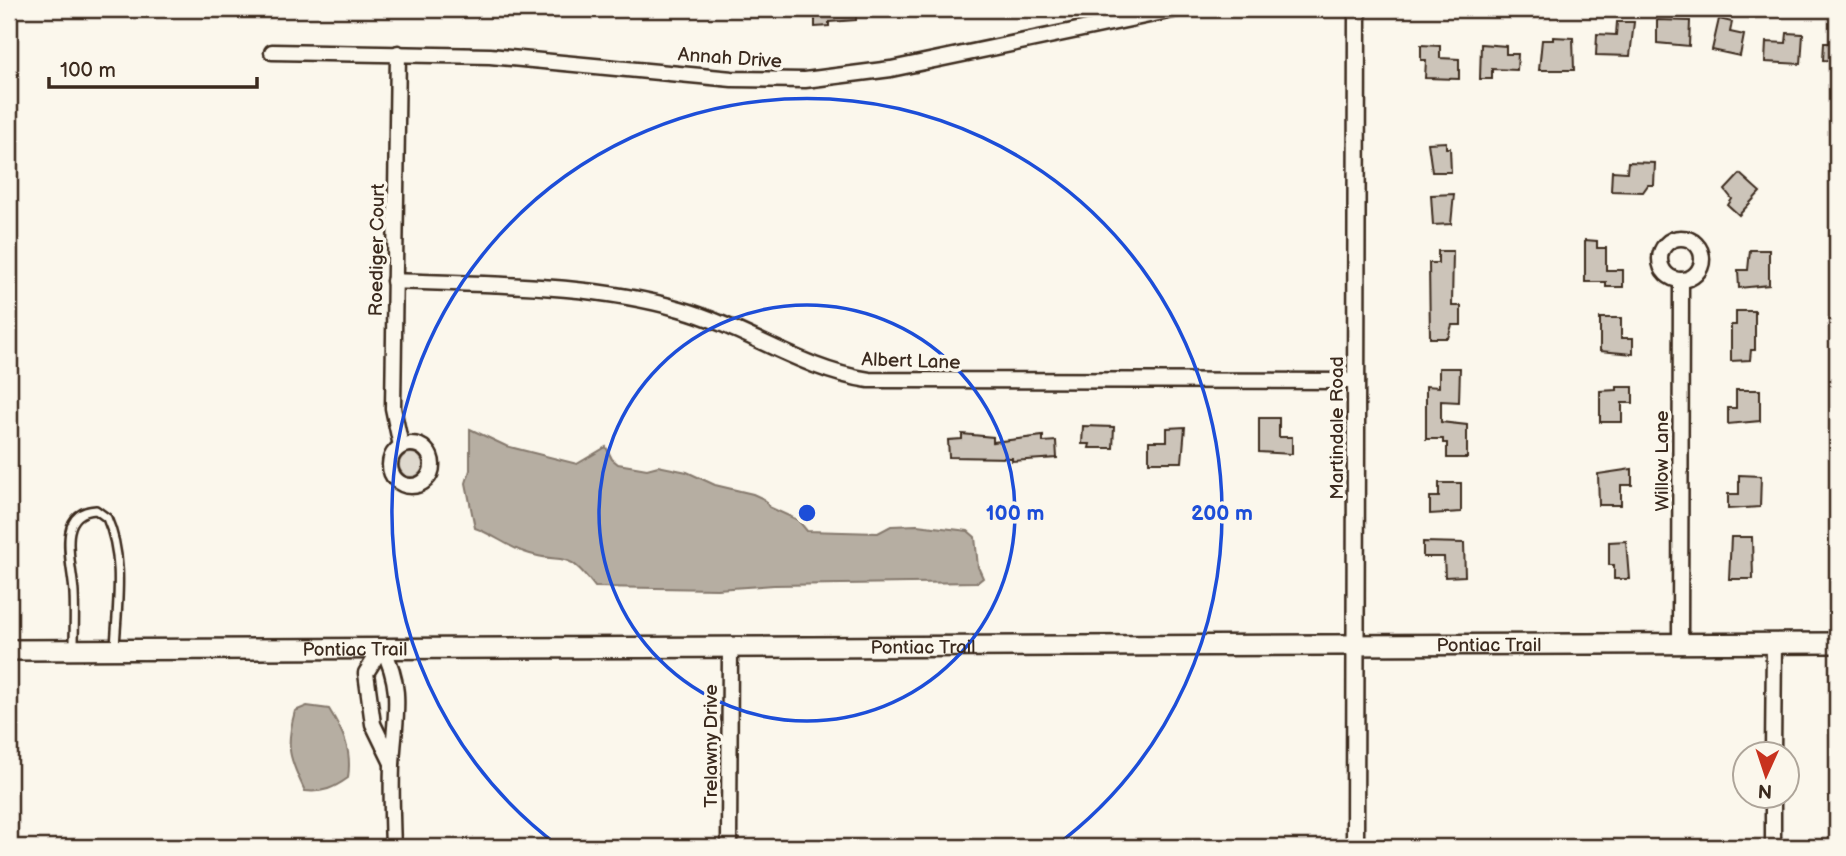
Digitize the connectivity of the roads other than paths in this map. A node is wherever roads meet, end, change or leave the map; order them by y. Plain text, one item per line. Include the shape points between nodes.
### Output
1 (1178, 9) edge
2 (1357, 9) edge
3 (272, 52) dead end
4 (398, 53) junction
5 (1681, 280) dead end
6 (394, 281) junction
7 (1357, 381) junction
8 (401, 446) dead end
9 (1680, 642) junction
10 (1357, 643) junction
11 (1774, 643) junction
12 (1837, 643) edge
13 (730, 646) junction
14 (382, 647) junction
15 (116, 648) junction
16 (9, 649) edge
17 (74, 649) junction
18 (1773, 740) edge
19 (392, 763) junction
20 (1773, 810) edge
21 (393, 847) edge
22 (729, 847) edge
23 (1355, 847) edge
24 (1773, 847) edge

1 - 4 street, Annah Drive via 891,69 805,80 732,79 548,60
2 - 7 street, Martindale Road
3 - 4 street, Annah Drive
4 - 6 street, Roediger Court
5 - 9 street, Willow Lane
6 - 7 street, Albert Lane via 580,290 636,298 723,323 824,369 879,381
6 - 8 street, Roediger Court via 393,408
7 - 10 street, Martindale Road
9 - 10 main road, Pontiac Trail
9 - 11 main road, Pontiac Trail
10 - 13 main road, Pontiac Trail
10 - 23 street, Martindale Road
11 - 12 main road, Pontiac Trail
11 - 18 street
13 - 14 main road, Pontiac Trail
13 - 22 street, Trelawny Drive
14 - 15 main road, Pontiac Trail
14 - 19 street via 394,671 397,704
14 - 19 street via 366,673 373,724
15 - 17 main road, Pontiac Trail
15 - 17 lane via 116,550 107,518 96,510 82,513 69,535
16 - 17 main road, Pontiac Trail
19 - 21 street
20 - 24 street

